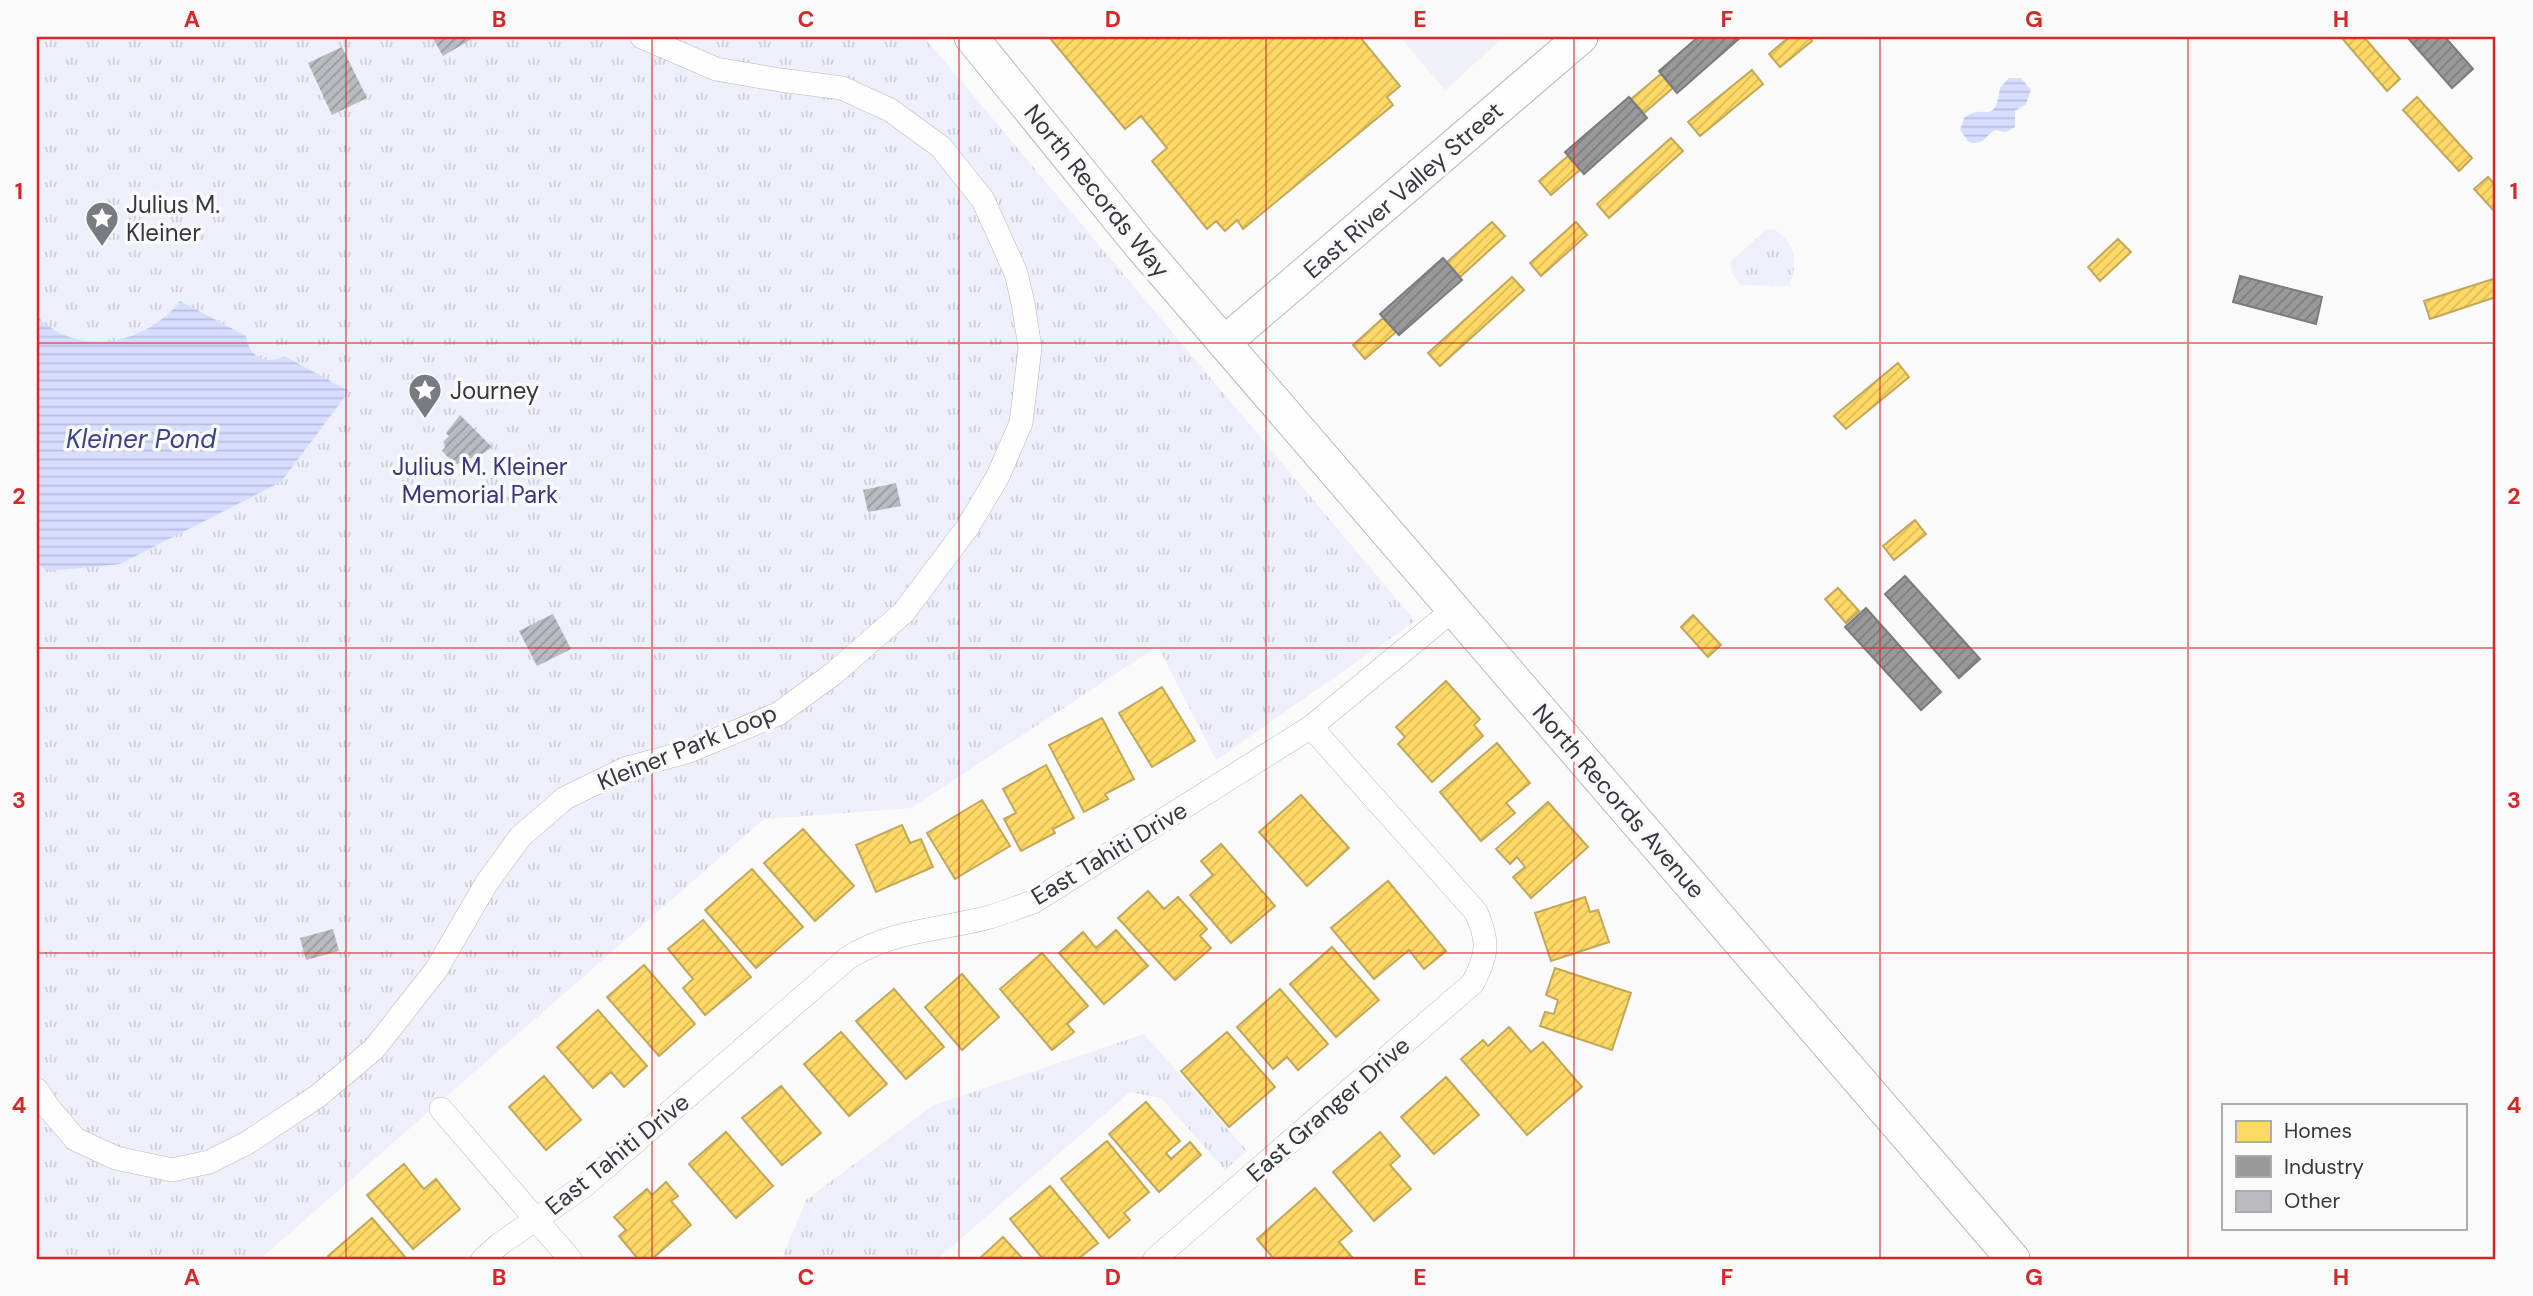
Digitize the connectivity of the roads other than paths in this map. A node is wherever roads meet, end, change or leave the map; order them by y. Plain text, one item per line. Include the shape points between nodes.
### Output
1 (642, 37) edge
2 (971, 37) edge
3 (1581, 37) edge
4 (1224, 343) junction
5 (1454, 609) junction
6 (1311, 727) junction
7 (37, 1090) edge
8 (441, 1109) dead end
9 (536, 1219) junction
10 (483, 1259) edge
11 (570, 1259) edge
12 (1155, 1259) edge
13 (2013, 1259) edge

1 - 7 street, Kleiner Park Loop via 716,69 842,88 890,110 941,147 984,200 1016,273 1030,348 1021,423 997,478 967,528 904,612 834,674 778,714 687,752 627,768 565,798 520,837 486,884 436,970 374,1049 318,1096 247,1143 209,1162 172,1170 116,1158 75,1139
2 - 4 street, North Records Way
3 - 4 street, East River Valley Street
4 - 5 street, North Records Avenue
5 - 6 street, East Tahiti Drive
5 - 13 street, North Records Avenue
6 - 9 street, East Tahiti Drive via 1033,902 988,918 888,938 848,957 584,1186
6 - 12 street, East Granger Drive via 1476,912 1486,948 1482,965 1473,983
8 - 9 street
9 - 10 street, East Tahiti Drive
9 - 11 street

